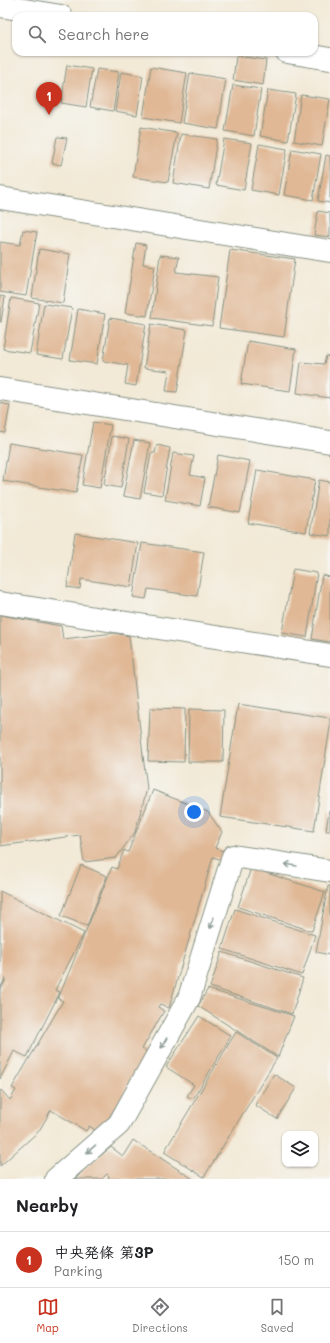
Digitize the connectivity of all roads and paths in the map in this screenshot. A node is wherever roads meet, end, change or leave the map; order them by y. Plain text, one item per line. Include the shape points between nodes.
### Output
1 (0, 6) edge
2 (37, 12) edge
3 (312, 56) edge
4 (330, 59) edge
5 (0, 198) edge
6 (330, 251) edge
7 (0, 389) edge
8 (330, 442) edge
9 (0, 603) edge
10 (330, 655) edge
11 (330, 871) edge
12 (56, 1179) edge

1 - 2 street
3 - 4 street
5 - 6 street
7 - 8 street
9 - 10 street
11 -> 12 street via 233,856 189,998 119,1124

